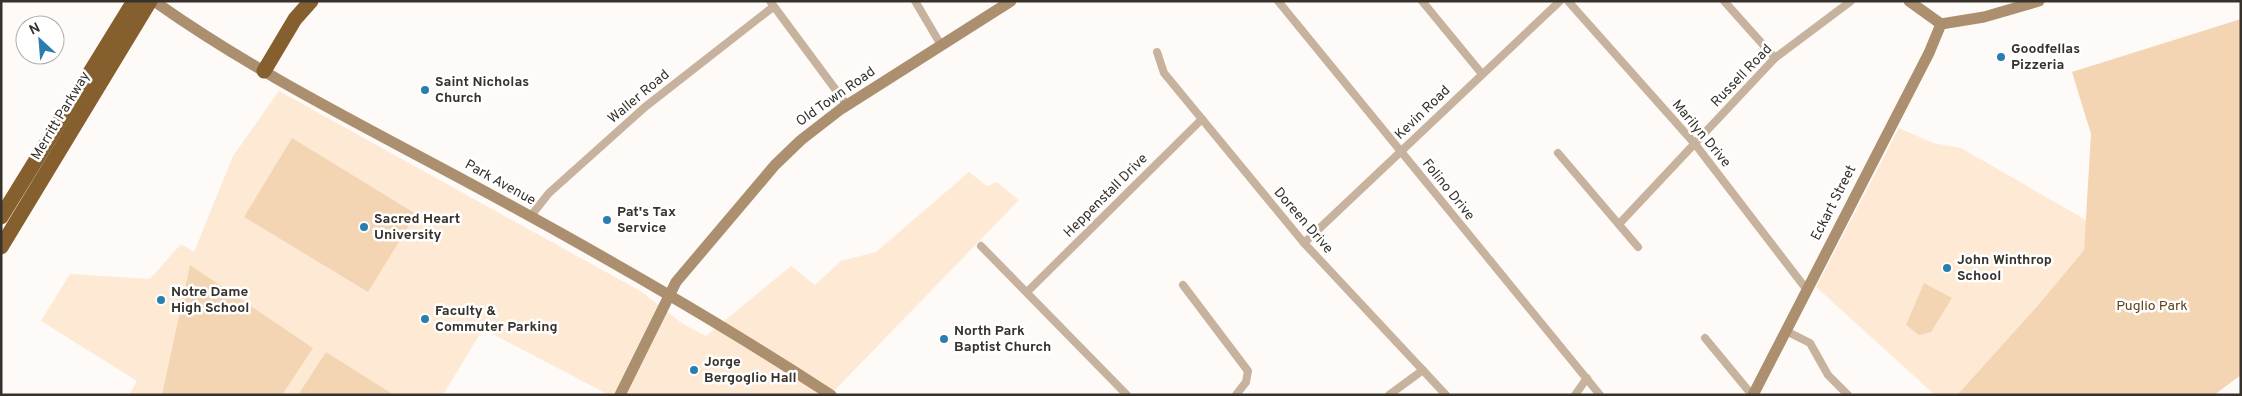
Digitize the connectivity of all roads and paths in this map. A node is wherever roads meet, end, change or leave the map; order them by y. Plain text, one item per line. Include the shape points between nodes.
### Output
1 (134, 1) edge
2 (310, 1) edge
3 (915, 1) edge
4 (1011, 1) edge
5 (1278, 1) edge
6 (1422, 1) edge
7 (1560, 1) edge
8 (1568, 1) edge
9 (1724, 1) edge
10 (1851, 1) edge
11 (1909, 1) edge
12 (2039, 1) edge
13 (154, 2) edge
14 (772, 4) edge
15 (1941, 24) junction
16 (941, 45) junction
17 (1157, 52) dead end
18 (1775, 58) junction
19 (264, 71) junction
20 (1482, 74) junction
21 (847, 105) junction
22 (1202, 119) junction
23 (1695, 144) junction
24 (1401, 152) junction
25 (1558, 153) dead end
26 (1, 217) edge
27 (530, 217) junction
28 (1620, 223) junction
29 (1304, 243) junction
30 (981, 246) dead end
31 (1, 247) edge
32 (1638, 247) dead end
33 (1183, 285) dead end
34 (1806, 290) junction
35 (1027, 292) junction
36 (668, 296) junction
37 (1786, 331) junction
38 (1705, 338) dead end
39 (1423, 370) junction
40 (1587, 378) junction
41 (620, 395) edge
42 (831, 395) edge
43 (1127, 395) edge
44 (1236, 395) edge
45 (1389, 395) edge
46 (1446, 395) edge
47 (1575, 395) edge
48 (1600, 395) edge
49 (1752, 395) edge
50 (1848, 395) edge

1 - 26 highway, Merritt Parkway
2 - 19 highway via 295,18
3 - 16 street
4 - 16 main road, Old Town Road
5 - 24 street, Folino Drive
6 - 20 street
7 - 20 street, Kevin Road
8 - 23 street, Marilyn Drive
9 - 18 street
10 - 18 street, Russell Road
11 - 15 main road
12 - 15 main road via 1984,17
13 - 19 main road, Park Avenue
13 - 31 highway, Merritt Parkway
14 - 21 street
14 - 27 street, Waller Road via 645,107 549,193
15 - 34 main road, Eckart Street
16 - 21 main road, Old Town Road
17 - 22 street, Doreen Drive via 1164,72
18 - 23 street, Russell Road
19 - 27 main road, Park Avenue
20 - 24 street, Kevin Road
21 - 36 main road, Old Town Road via 775,164 676,282
22 - 29 street, Doreen Drive
22 - 35 street, Heppenstall Drive
23 - 28 street, Russell Road
23 - 34 street, Marilyn Drive
24 - 29 street, Kevin Road
24 - 40 street, Folino Drive
25 - 28 street
27 - 36 main road, Park Avenue
28 - 32 street
29 - 39 street, Doreen Drive
30 - 35 street
33 - 44 street via 1248,371 1246,382
34 - 37 main road, Eckart Street
35 - 43 street
36 - 41 main road, Old Town Road
36 - 42 main road, Park Avenue
37 - 49 main road, Eckart Street
37 - 50 street via 1810,343 1828,375
38 - 49 street
39 - 45 street
39 - 46 street, Doreen Drive
40 - 47 street
40 - 48 street, Folino Drive

